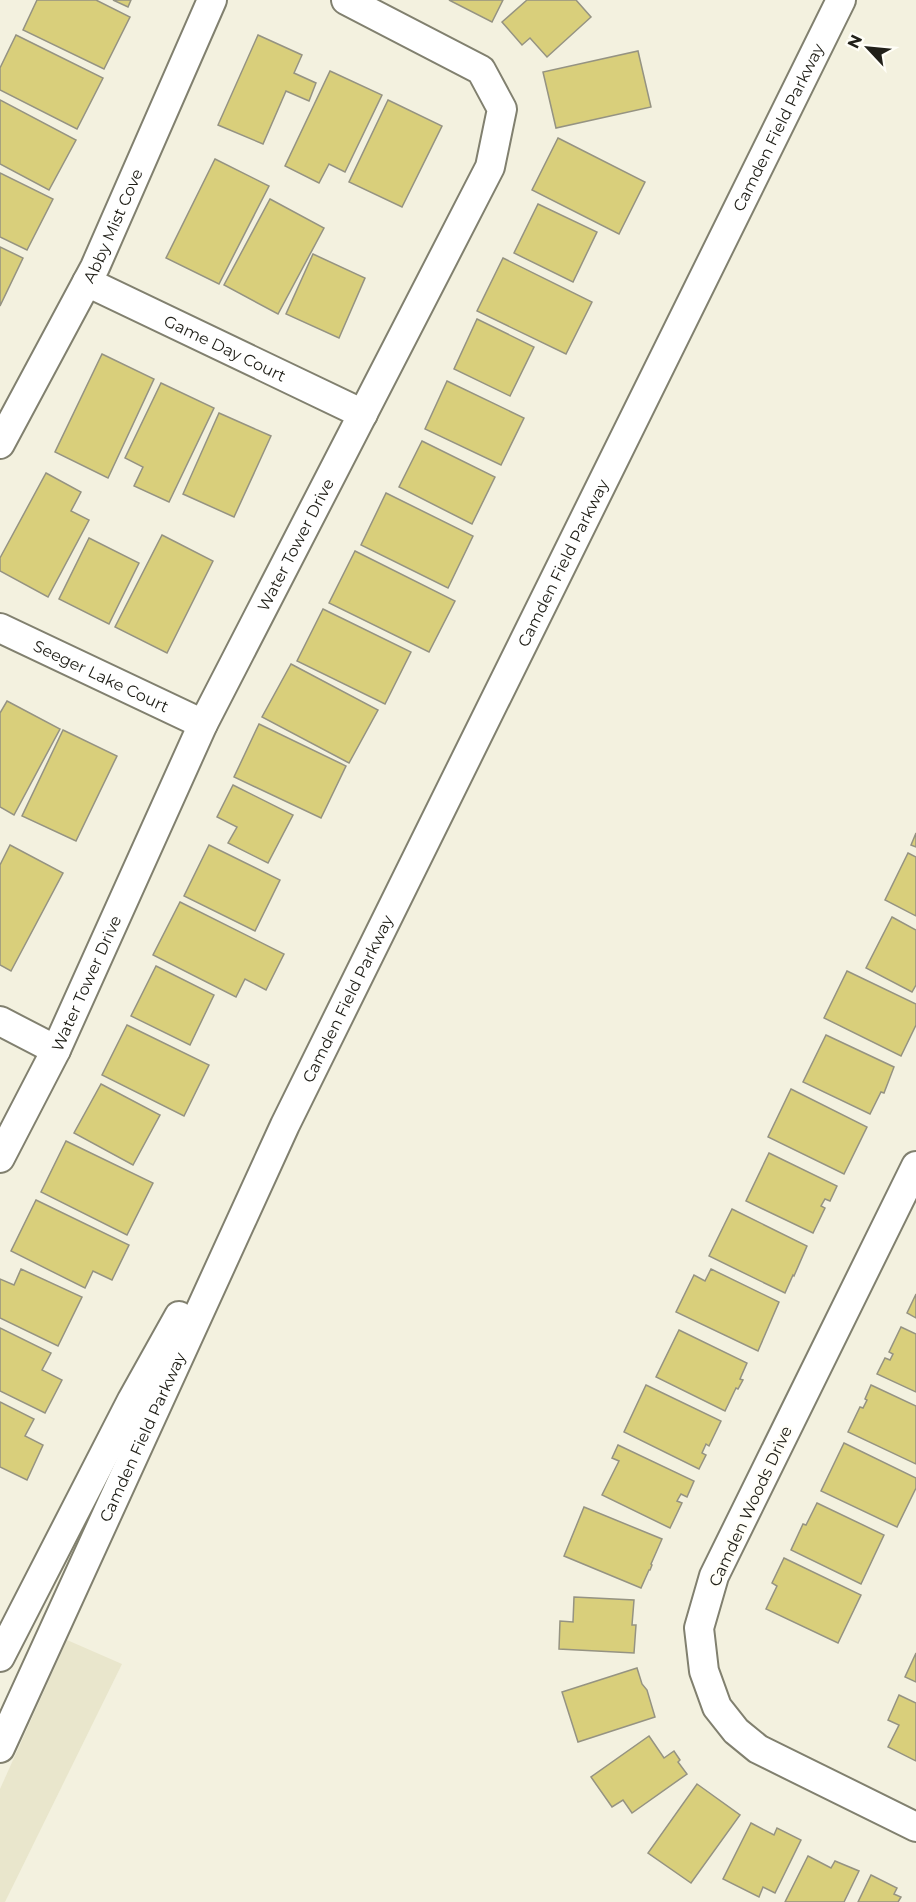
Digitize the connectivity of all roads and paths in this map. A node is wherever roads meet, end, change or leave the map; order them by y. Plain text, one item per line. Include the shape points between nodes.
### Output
1 (212, 0) edge
2 (346, 0) edge
3 (841, 0) edge
4 (87, 282) junction
5 (363, 414) junction
6 (0, 444) edge
7 (0, 628) edge
8 (202, 724) junction
9 (0, 1021) edge
10 (56, 1050) junction
11 (285, 1125) junction
12 (0, 1158) edge
13 (916, 1166) edge
14 (0, 1658) edge
15 (0, 1748) edge
16 (916, 1827) edge

1 - 4 street, Abby Mist Cove
2 - 5 street, Water Tower Drive via 481,70 502,109 490,167
3 - 11 street, Camden Field Parkway
4 - 5 street, Game Day Court
4 - 6 street, Abby Mist Cove
5 - 8 street, Water Tower Drive
7 - 8 street, Seeger Lake Court
8 - 10 street, Water Tower Drive
9 - 10 street
10 - 12 street, Water Tower Drive
11 - 14 street, Camden Field Parkway via 132,1400
11 - 15 street, Camden Field Parkway
13 - 16 street, Camden Woods Drive via 714,1576 699,1628 704,1671 717,1707 736,1731 758,1749

